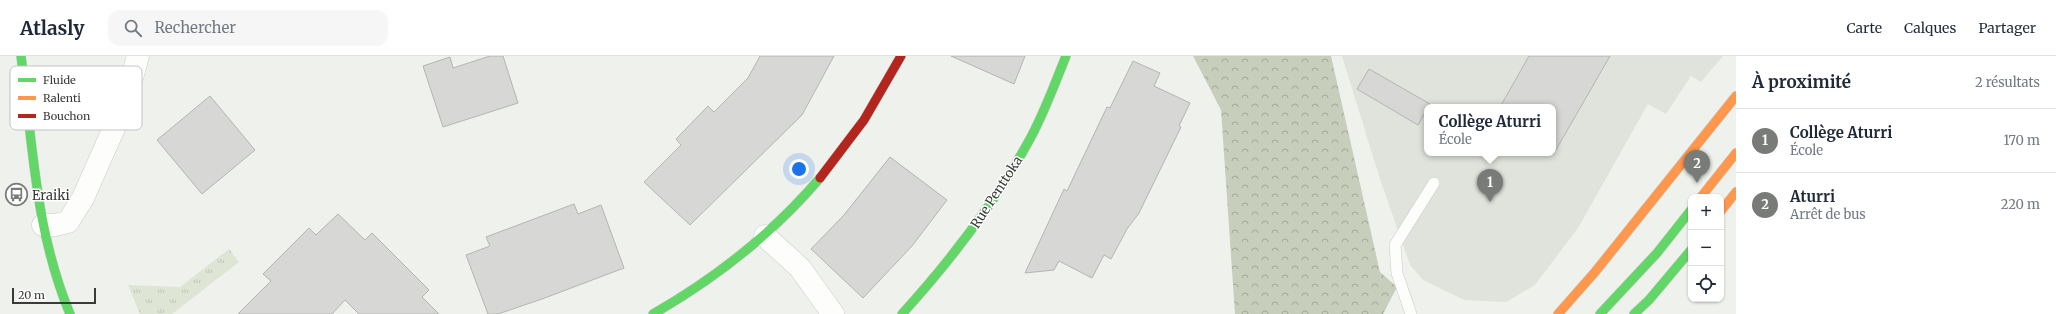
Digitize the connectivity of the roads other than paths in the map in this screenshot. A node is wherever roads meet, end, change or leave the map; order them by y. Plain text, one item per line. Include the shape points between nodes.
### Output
1 (21, 56) edge
2 (138, 56) edge
3 (901, 56) edge
4 (1066, 56) edge
5 (22, 66) edge
6 (135, 66) edge
7 (1736, 96) edge
8 (31, 130) edge
9 (113, 130) edge
10 (1736, 153) edge
11 (1434, 183) dead end
12 (1736, 192) edge
13 (1703, 194) edge
14 (1724, 207) edge
15 (1688, 214) edge
16 (43, 225) junction
17 (765, 236) junction
18 (1688, 254) edge
19 (1410, 313) edge
20 (70, 314) edge
21 (653, 314) edge
22 (833, 314) edge
23 (902, 314) edge
24 (1558, 314) edge
25 (1600, 314) edge
26 (1634, 314) edge

1 - 5 street
2 - 6 street
3 - 17 street via 887,84 847,144 803,198
4 - 23 street, Rue Penttoka via 1031,136 985,213 932,282
7 - 24 street via 1595,272
8 - 16 street
9 - 16 street via 83,198 68,222
10 - 13 street
11 - 19 lane via 1395,245 1397,273
12 - 14 street
15 - 25 street via 1657,253
16 - 20 street via 55,276
17 - 21 street via 709,280
17 - 22 street via 800,268
18 - 26 street

